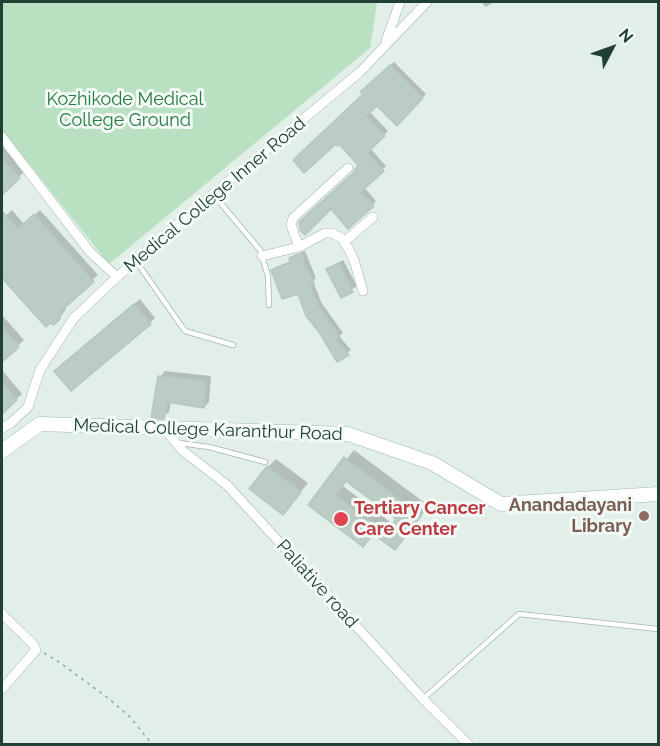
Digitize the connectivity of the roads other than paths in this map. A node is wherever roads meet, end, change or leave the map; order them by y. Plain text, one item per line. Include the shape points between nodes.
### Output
1 (400, 2) edge
2 (427, 2) edge
3 (385, 47) junction
4 (2, 138) edge
5 (348, 168) dead end
6 (213, 194) junction
7 (373, 216) dead end
8 (344, 242) junction
9 (298, 247) junction
10 (262, 256) junction
11 (136, 261) junction
12 (117, 277) junction
13 (363, 291) dead end
14 (269, 305) dead end
15 (233, 345) dead end
16 (163, 427) junction
17 (2, 428) edge
18 (176, 443) junction
19 (2, 451) edge
20 (265, 462) dead end
21 (658, 494) edge
22 (2, 614) edge
23 (658, 629) edge
24 (2, 689) edge
25 (423, 699) junction
26 (468, 744) edge

1 - 3 street, Medical College Inner Road
2 - 3 street
3 - 6 street, Medical College Inner Road via 325,103
4 - 12 street, Medical College Inner Road via 90,252
5 - 9 street via 294,218 291,225
6 - 10 lane
6 - 11 street, Medical College Inner Road
7 - 8 street
8 - 9 street via 325,233
8 - 13 street
9 - 10 street
10 - 14 lane via 268,276
11 - 12 street, Medical College Inner Road
11 - 15 lane via 185,331
12 - 17 street via 74,319 40,370 28,407
16 - 18 street, Paliative road
16 - 19 main road, Medical College Karanthur Road via 40,424
16 - 21 main road, Medical College Karanthur Road via 348,434 432,463 501,504
18 - 20 lane
18 - 25 street, Paliative road via 227,485
22 - 24 street via 36,650
23 - 25 lane via 519,614
25 - 26 street, Paliative road

